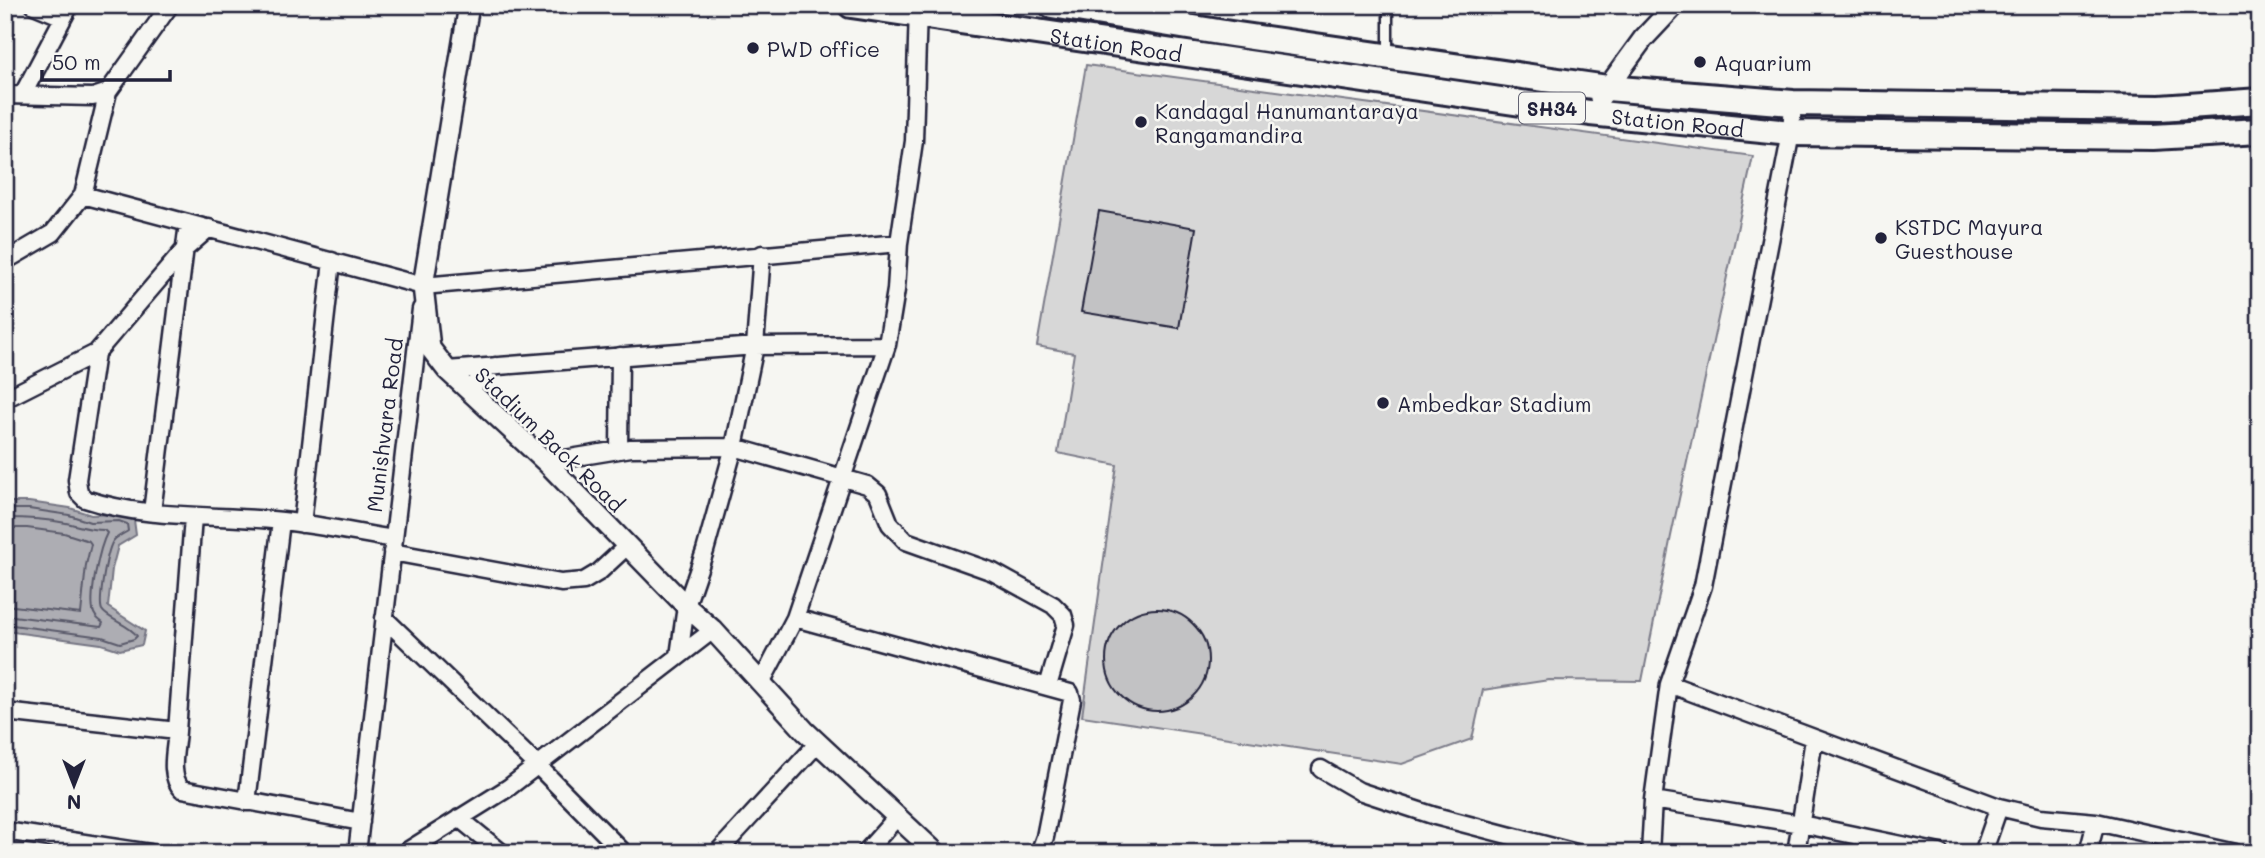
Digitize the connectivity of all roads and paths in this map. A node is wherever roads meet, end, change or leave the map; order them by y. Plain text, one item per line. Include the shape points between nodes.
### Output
1 (34, 5) edge
2 (170, 5) edge
3 (469, 5) edge
4 (851, 5) edge
5 (1052, 5) edge
6 (1388, 5) edge
7 (1675, 5) edge
8 (67, 11) edge
9 (917, 11) edge
10 (961, 14) edge
11 (1388, 56) junction
12 (1607, 88) junction
13 (108, 92) junction
14 (5, 94) edge
15 (23, 94) junction
16 (2260, 101) edge
17 (1793, 103) junction
18 (1590, 114) junction
19 (2260, 131) edge
20 (1791, 133) junction
21 (83, 195) junction
22 (188, 223) junction
23 (209, 228) junction
24 (900, 243) junction
25 (185, 249) junction
26 (762, 254) junction
27 (5, 261) edge
28 (332, 261) junction
29 (423, 286) junction
30 (887, 345) junction
31 (755, 346) junction
32 (96, 353) junction
33 (620, 356) junction
34 (495, 366) junction
35 (447, 370) junction
36 (468, 390) junction
37 (5, 399) edge
38 (734, 447) junction
39 (619, 449) junction
40 (546, 462) junction
41 (842, 480) junction
42 (152, 512) junction
43 (193, 517) junction
44 (281, 521) junction
45 (302, 524) junction
46 (393, 545) junction
47 (628, 546) junction
48 (685, 606) junction
49 (384, 618) junction
50 (795, 618) junction
51 (713, 630) junction
52 (679, 656) junction
53 (761, 684) junction
54 (1669, 684) junction
55 (1048, 686) junction
56 (5, 712) edge
57 (177, 731) junction
58 (1814, 739) junction
59 (818, 743) junction
60 (538, 766) junction
61 (1321, 769) dead end
62 (1653, 800) junction
63 (247, 802) junction
64 (1999, 807) junction
65 (897, 817) junction
66 (459, 818) junction
67 (361, 822) junction
68 (2096, 822) junction
69 (1801, 824) junction
70 (5, 831) edge
71 (45, 837) junction
72 (2205, 849) edge
73 (38, 853) edge
74 (150, 853) edge
75 (357, 853) edge
76 (404, 853) edge
77 (502, 853) edge
78 (624, 853) edge
79 (717, 853) edge
80 (865, 853) edge
81 (936, 853) edge
82 (1039, 853) edge
83 (1576, 853) edge
84 (1650, 853) edge
85 (1796, 853) edge
86 (1940, 853) edge
87 (1983, 853) edge
88 (2088, 853) edge
89 (2235, 853) edge

1 - 8 street
2 - 13 street
3 - 29 street, Munishvara Road
4 - 9 main road, Station Road / SH34
5 - 11 main road, Station Road / SH34
6 - 11 lane
7 - 12 street
8 - 15 street
9 - 10 main road, Station Road / SH34
9 - 24 street via 914,141
10 - 18 main road, Station Road / SH34
11 - 12 main road, Station Road / SH34
12 - 17 main road, Station Road / SH34
12 - 18 street
13 - 15 street via 93,97
13 - 21 street
14 - 15 street
16 - 17 main road, Station Road / SH34 via 2160,108
17 - 20 street
18 - 20 main road, Station Road / SH34
19 - 20 main road, Station Road / SH34 via 2153,137
20 - 54 street via 1703,586
21 - 22 street
21 - 27 street via 52,233
22 - 23 street
22 - 25 street
23 - 25 street
23 - 28 street
24 - 26 street
24 - 30 street
25 - 32 street
25 - 42 street
26 - 29 street
26 - 31 street
28 - 29 street
28 - 45 street
29 - 35 street, Stadium Back Road via 430,348
29 - 46 street, Munishvara Road
30 - 31 street
30 - 41 street
31 - 33 street
31 - 38 street
32 - 37 street
32 - 42 street via 77,480 79,493 96,502
33 - 34 street
33 - 39 street
34 - 35 street
34 - 36 street
35 - 36 street, Stadium Back Road
36 - 40 street, Stadium Back Road
38 - 39 street
38 - 41 street
38 - 48 street
39 - 40 street
40 - 47 street, Stadium Back Road
41 - 50 street
41 - 55 street via 867,485 878,494 890,524 906,541 993,572 1063,615 1066,625
42 - 43 street
43 - 44 street
43 - 57 street
44 - 45 street
44 - 63 street
45 - 46 street
46 - 47 street via 561,583 584,581
46 - 49 street, Munishvara Road
47 - 48 street, Stadium Back Road
48 - 51 street, Stadium Back Road
48 - 52 street
49 - 60 street
49 - 67 street, Munishvara Road
50 - 53 street
50 - 55 street
51 - 52 street
51 - 53 street, Stadium Back Road
52 - 60 street
53 - 59 street, Stadium Back Road
54 - 58 street
54 - 62 street
55 - 82 street via 1065,690 1072,700
56 - 57 street
57 - 63 street via 174,774 182,789
58 - 64 street
58 - 69 street
59 - 65 street, Stadium Back Road
59 - 79 street
60 - 66 street
60 - 78 street
61 - 83 street via 1359,792
62 - 69 street
62 - 84 street
63 - 67 street
64 - 68 street
64 - 87 street
65 - 80 street
65 - 81 street, Stadium Back Road
66 - 76 street
66 - 77 street
67 - 75 street, Munishvara Road
68 - 72 street
68 - 88 street
69 - 85 street
69 - 86 street
70 - 71 street
71 - 73 street
71 - 74 street
72 - 89 street

